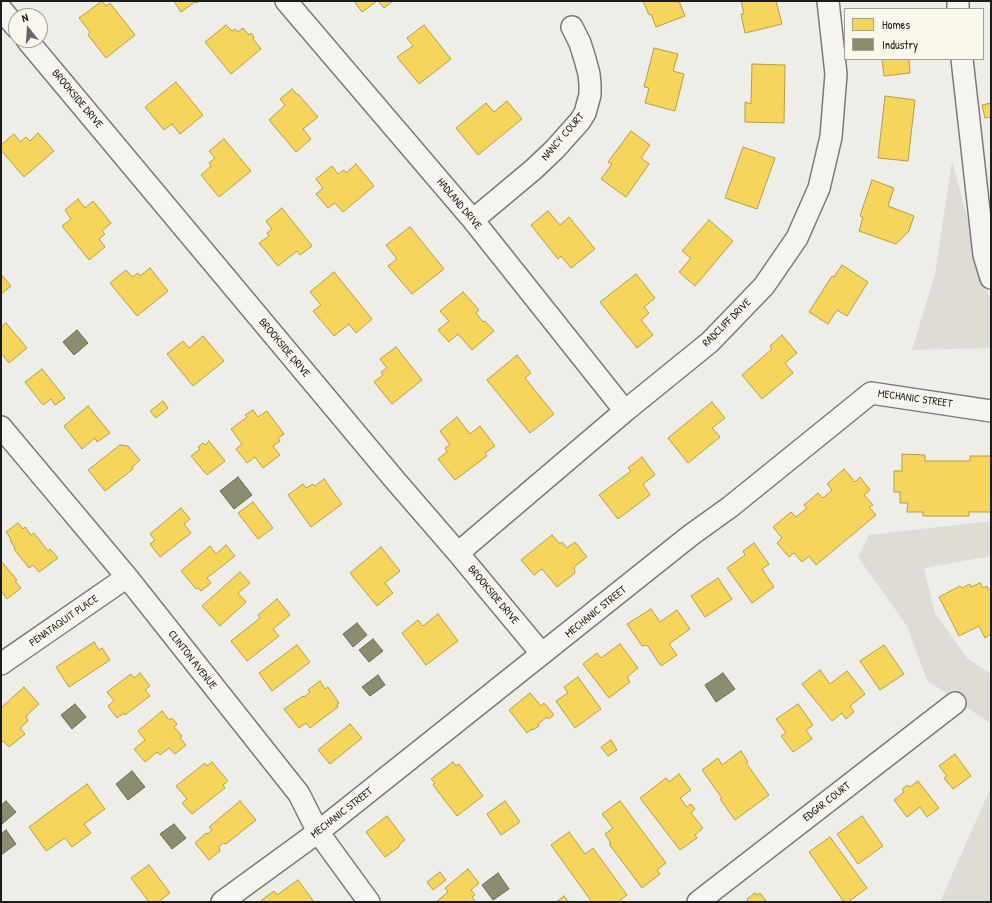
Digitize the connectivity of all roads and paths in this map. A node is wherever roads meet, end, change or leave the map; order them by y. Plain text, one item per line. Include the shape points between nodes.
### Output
1 (286, 1) edge
2 (828, 1) edge
3 (1, 9) edge
4 (8, 17) edge
5 (572, 27) dead end
6 (34, 48) edge
7 (962, 60) edge
8 (473, 220) junction
9 (991, 278) edge
10 (991, 411) edge
11 (625, 412) junction
12 (1, 427) edge
13 (458, 553) junction
14 (127, 577) junction
15 (542, 654) junction
16 (1, 664) edge
17 (955, 703) dead end
18 (318, 832) junction
19 (222, 902) edge
20 (369, 902) edge
21 (698, 902) edge

1 - 8 street, HADLAND DRIVE
2 - 11 street, RADCLIFF DRIVE via 836,74 831,137 819,188 797,238 764,286 710,342
3 - 4 street
5 - 8 street, NANCY COURT via 582,48 589,74 590,95 585,113 555,149
6 - 13 street, BROOKSIDE DRIVE
7 - 9 street via 984,255
8 - 11 street, HADLAND DRIVE
10 - 15 street, MECHANIC STREET via 871,393
11 - 13 street, RADCLIFF DRIVE
12 - 14 street, CLINTON AVENUE
13 - 15 street, BROOKSIDE DRIVE
14 - 16 street, PENATAQUIT PLACE
14 - 18 street, CLINTON AVENUE via 298,794
15 - 18 street, MECHANIC STREET
17 - 21 street, EDGAR COURT
18 - 19 street, MECHANIC STREET
18 - 20 street, CLINTON AVENUE

